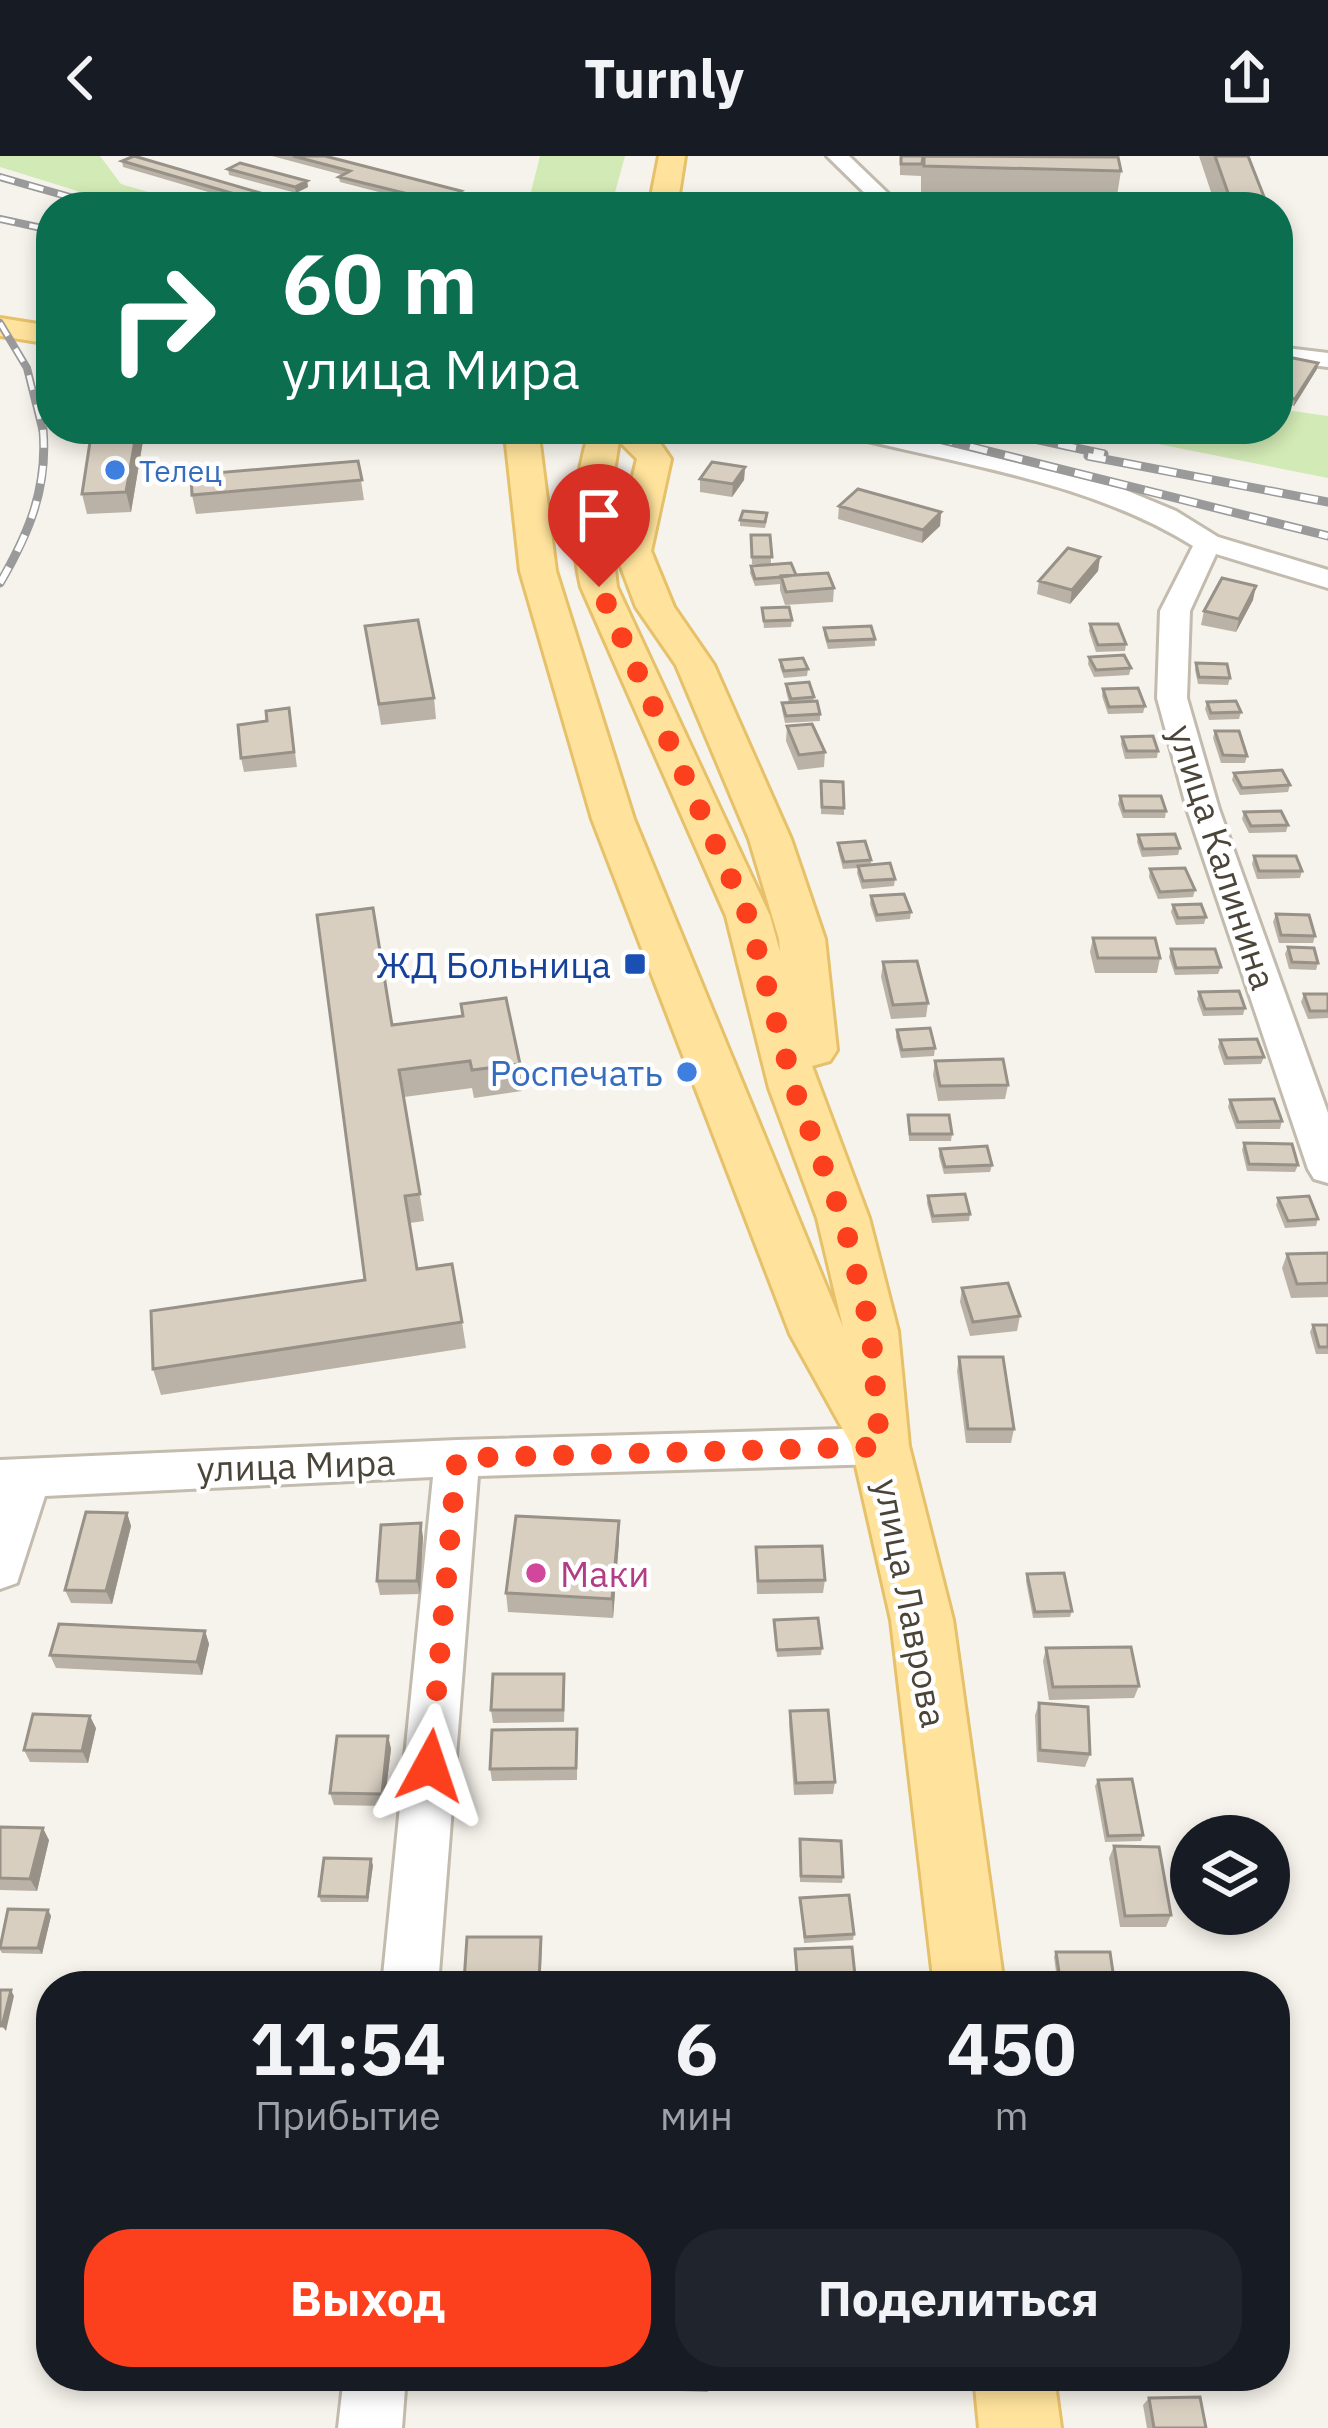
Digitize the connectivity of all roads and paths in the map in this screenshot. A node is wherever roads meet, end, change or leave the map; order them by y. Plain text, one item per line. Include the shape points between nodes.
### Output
1 (672, 156) edge
2 (837, 156) edge
3 (666, 192) edge
4 (875, 192) edge
5 (0, 327) edge
6 (36, 333) edge
7 (1293, 356) edge
8 (1328, 360) edge
9 (523, 444) edge
10 (601, 444) edge
11 (644, 444) edge
12 (908, 444) edge
13 (1208, 543) junction
14 (1328, 579) edge
15 (768, 980) junction
16 (688, 1000) junction
17 (794, 1088) junction
18 (1328, 1169) edge
19 (880, 1447) junction
20 (457, 1458) junction
21 (14, 1478) edge
22 (0, 1569) edge
23 (411, 1971) edge
24 (967, 1971) edge
25 (373, 2391) edge
26 (1016, 2391) edge
27 (370, 2428) edge
28 (1020, 2428) edge

1 - 3 main road
2 - 4 street
5 - 6 main road
7 - 8 street
9 - 16 main road via 538,571 613,819
10 - 15 main road, улица Лаврова via 590,482 588,548 599,587 748,916
11 - 17 main road via 654,459 633,551 655,607 695,665 770,839 802,939 814,1059
12 - 13 street via 1113,495
13 - 14 street
13 - 18 street, улица Калинина via 1175,611 1172,698 1202,809
15 - 16 main road
15 - 17 main road, улица Лаврова
16 - 19 main road via 818,1334
17 - 19 main road, улица Лаврова via 843,1219 871,1331
19 - 20 street, улица Мира
19 - 24 main road, улица Лаврова via 922,1620
20 - 21 street, улица Мира
20 - 23 street
21 - 22 street
25 - 27 street
26 - 28 main road

